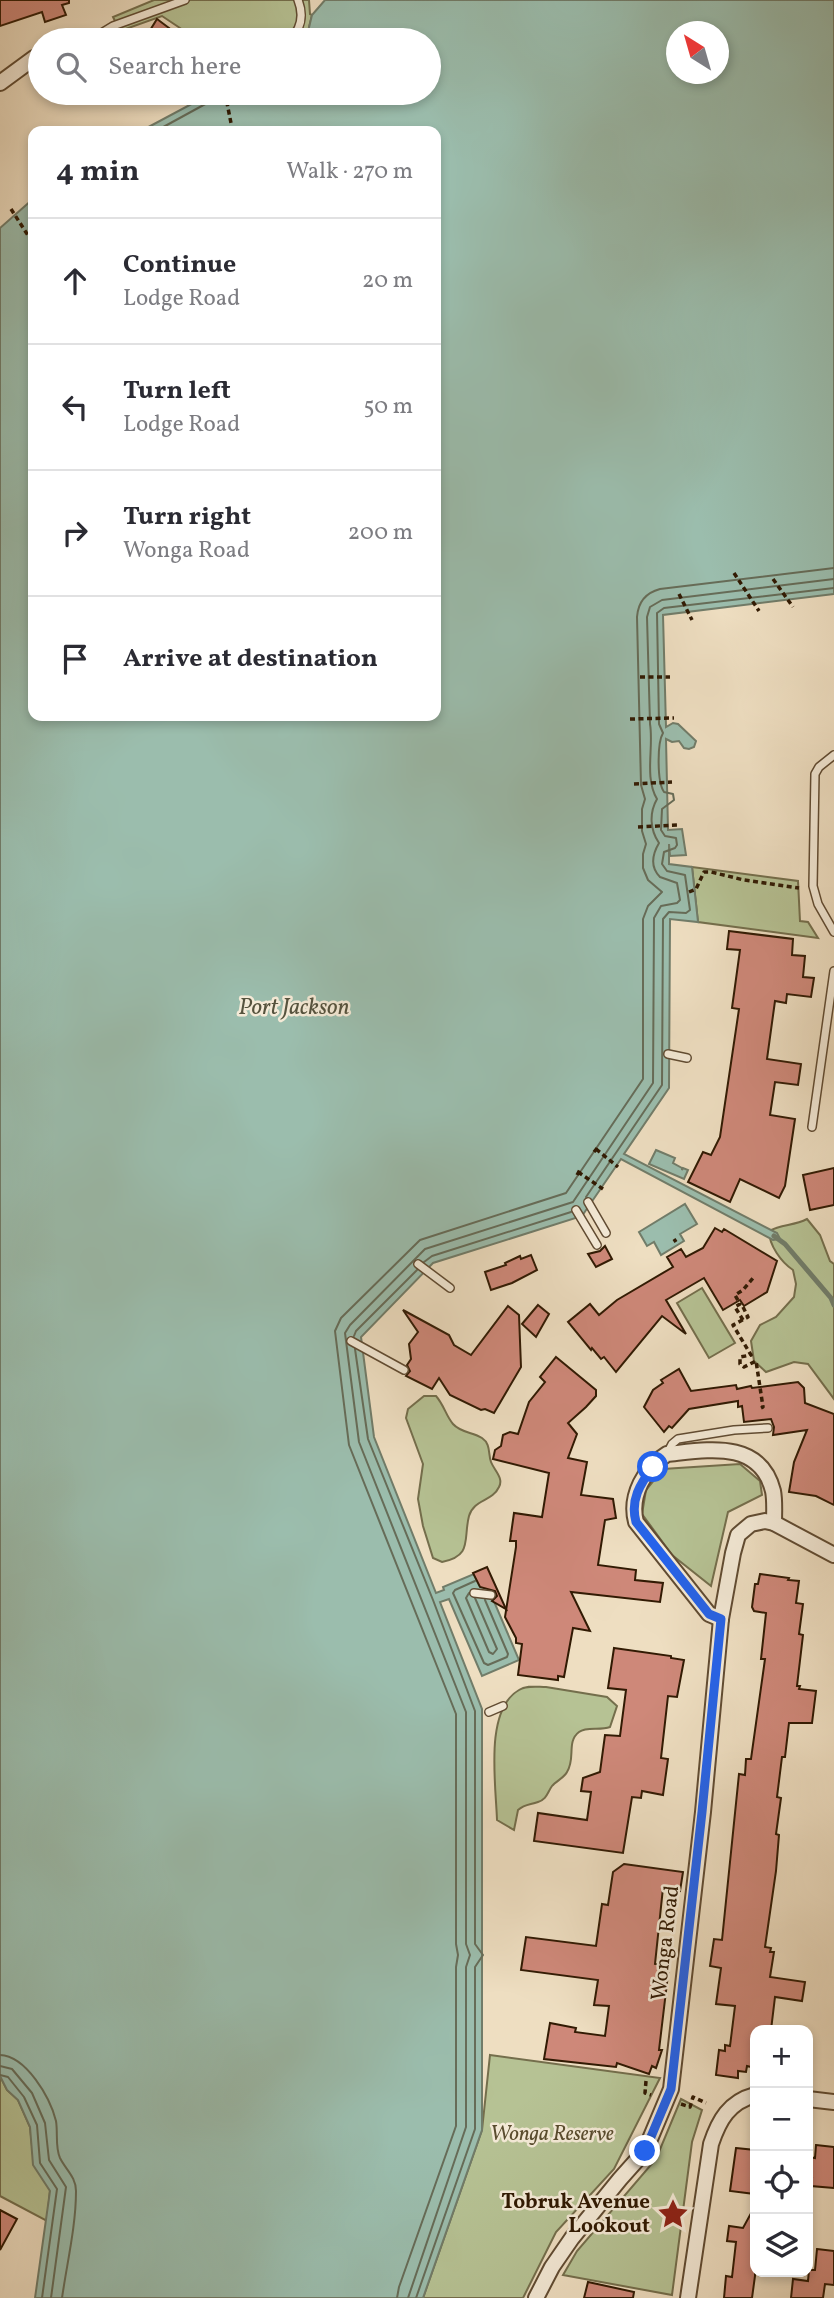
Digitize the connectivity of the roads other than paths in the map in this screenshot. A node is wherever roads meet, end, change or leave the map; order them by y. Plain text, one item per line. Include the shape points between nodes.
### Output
1 (185, 0) edge
2 (298, 0) edge
3 (110, 28) edge
4 (299, 28) edge
5 (28, 62) edge
6 (0, 83) edge
7 (834, 755) edge
8 (834, 932) edge
9 (834, 971) edge
10 (668, 1055) dead end
11 (687, 1058) dead end
12 (812, 1127) dead end
13 (587, 1202) dead end
14 (576, 1210) dead end
15 (606, 1233) dead end
16 (597, 1245) dead end
17 (418, 1264) dead end
18 (450, 1288) dead end
19 (351, 1342) dead end
20 (404, 1370) dead end
21 (768, 1428) dead end
22 (667, 1454) junction
23 (774, 1524) junction
24 (834, 1555) edge
25 (474, 1592) dead end
26 (491, 1595) dead end
27 (721, 1619) junction
28 (503, 1706) dead end
29 (489, 1712) dead end
30 (750, 2097) edge
31 (813, 2100) edge
32 (834, 2102) edge
33 (536, 2298) edge
34 (688, 2298) edge

1 - 3 lane
2 - 4 lane
5 - 6 street
7 - 8 lane via 815,774 813,886 817,904
9 - 12 lane
10 - 11 lane
13 - 15 lane
14 - 16 lane
17 - 18 lane
19 - 20 lane
21 - 22 lane via 678,1439
22 - 23 street via 718,1450 746,1455 755,1461 773,1491
22 - 27 street via 640,1484 633,1511 636,1522 709,1614
23 - 24 street
23 - 27 street, Wonga Road via 751,1524 738,1535
25 - 26 lane
27 - 33 street, Wonga Road via 671,2089 645,2151 572,2238
28 - 29 lane
30 - 34 street via 723,2114 716,2128
31 - 32 street

